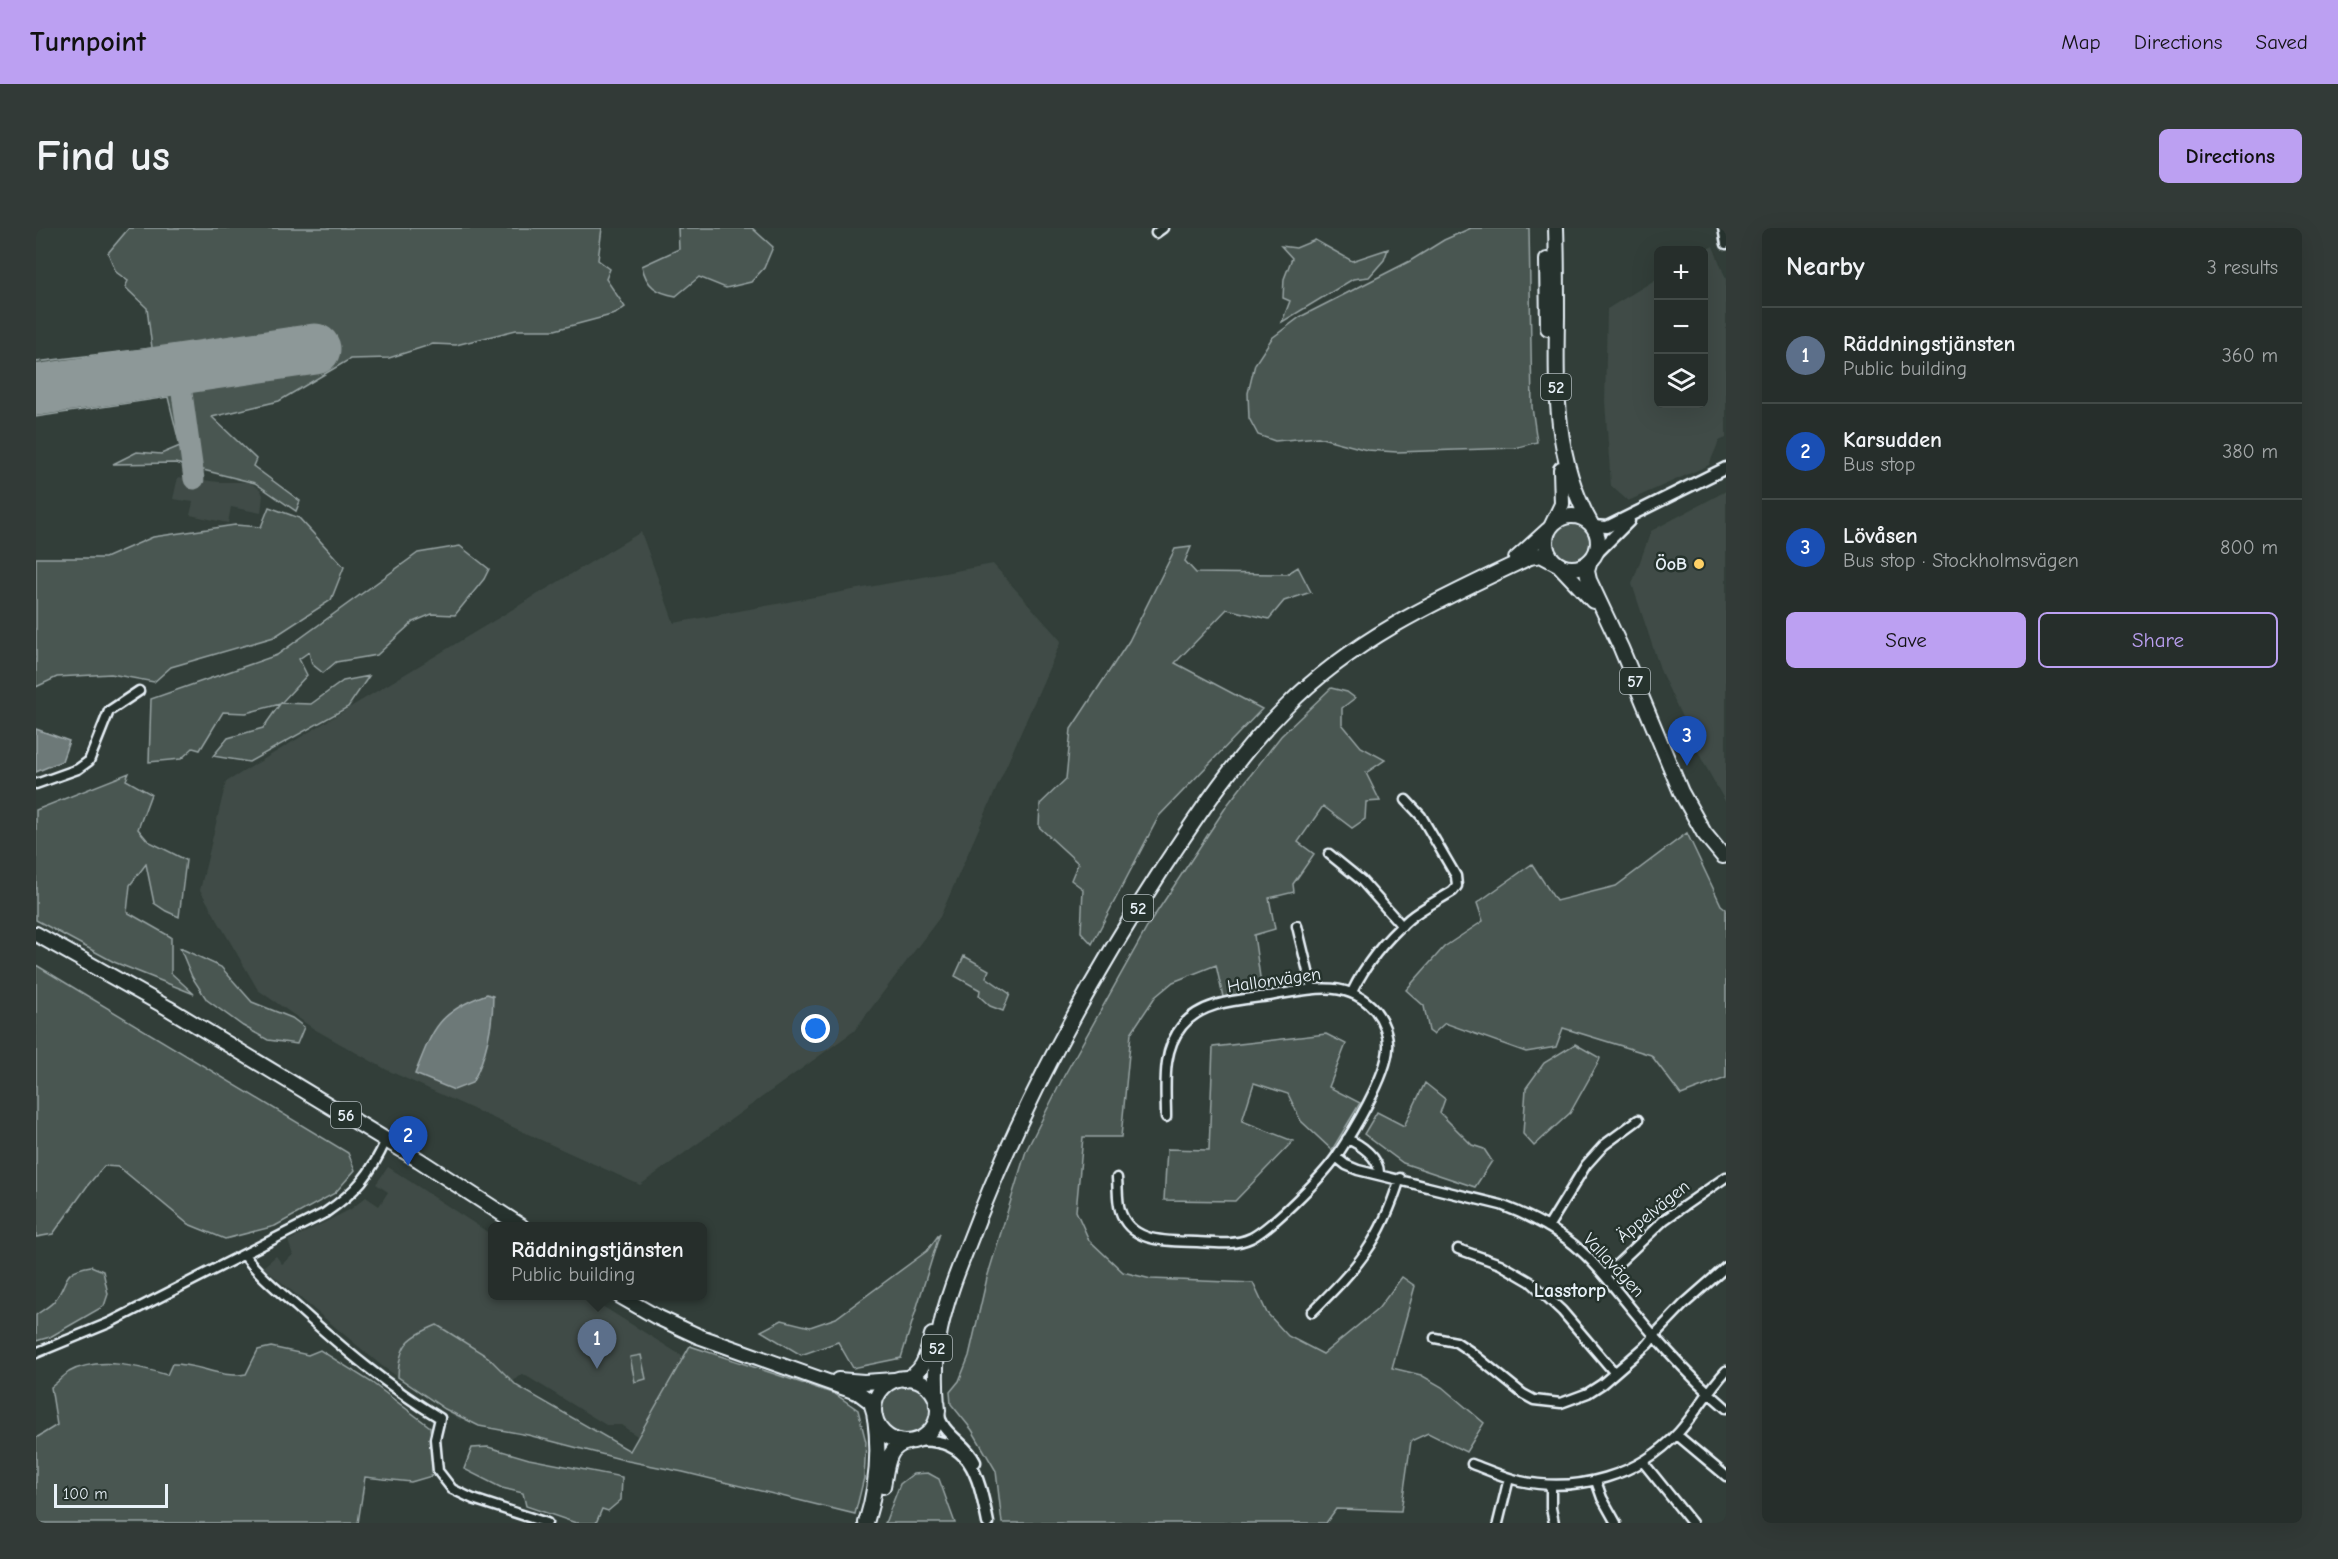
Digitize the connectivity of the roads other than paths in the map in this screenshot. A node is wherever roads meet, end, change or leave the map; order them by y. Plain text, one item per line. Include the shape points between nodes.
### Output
1 (1547, 228) edge
2 (1556, 228) edge
3 (1723, 228) edge
4 (1726, 244) edge
5 (1726, 468) edge
6 (1642, 509) junction
7 (1592, 525) junction
8 (1550, 527) junction
9 (1591, 559) junction
10 (1558, 564) junction
11 (1506, 568) junction
12 (1601, 609) junction
13 (139, 691) dead end
14 (36, 784) edge
15 (1406, 800) dead end
16 (1329, 854) dead end
17 (1725, 858) edge
18 (1297, 926) dead end
19 (1402, 926) junction
20 (36, 934) edge
21 (1312, 988) junction
22 (1352, 992) junction
23 (1166, 1118) dead end
24 (1638, 1120) dead end
25 (1347, 1139) junction
26 (386, 1140) junction
27 (1336, 1157) junction
28 (1379, 1174) junction
29 (1726, 1177) edge
30 (1117, 1179) dead end
31 (1400, 1179) junction
32 (513, 1222) edge
33 (1548, 1227) junction
34 (1458, 1249) dead end
35 (244, 1255) junction
36 (1726, 1267) edge
37 (1606, 1275) junction
38 (950, 1292) junction
39 (627, 1300) edge
40 (1312, 1312) dead end
41 (1654, 1335) junction
42 (1436, 1338) dead end
43 (36, 1353) edge
44 (1726, 1371) edge
45 (1614, 1372) junction
46 (818, 1378) junction
47 (902, 1379) junction
48 (1708, 1392) junction
49 (938, 1408) junction
50 (1726, 1408) edge
51 (874, 1415) junction
52 (1677, 1435) junction
53 (911, 1442) junction
54 (1643, 1461) junction
55 (1472, 1464) dead end
56 (1726, 1476) edge
57 (978, 1477) junction
58 (1509, 1478) junction
59 (1596, 1480) junction
60 (1551, 1485) junction
61 (546, 1523) edge
62 (866, 1523) edge
63 (873, 1523) edge
64 (988, 1523) edge
65 (1498, 1523) edge
66 (1554, 1523) edge
67 (1616, 1523) edge
68 (1692, 1523) edge

1 - 8 main road, 52 via 1549,373 1563,486 1562,504
2 - 7 main road, 52 via 1558,417 1570,477
3 - 4 street
5 - 6 street
6 - 7 street via 1607,527
6 - 9 street
7 - 8 main road, 52 via 1570,515
7 - 9 main road, 52 via 1598,542
8 - 10 main road, 52 via 1546,550
8 - 11 main road, 52
9 - 10 main road, 52 via 1577,567
9 - 12 main road, 57 via 1587,576
10 - 11 main road, 52 via 1537,555
10 - 12 main road, 57
11 - 38 main road, 52 via 1412,614 1361,645 1287,706 1223,780 1132,918 1072,1022 999,1166
12 - 17 main road, 57 via 1666,755 1680,772
13 - 14 street via 109,711 89,761
15 - 19 street via 1421,816 1456,876 1456,886
16 - 19 street via 1361,880
18 - 21 street
19 - 22 street via 1374,956
20 - 26 main road, 56 via 168,1008
21 - 22 street, Hallonvägen
21 - 23 street, Hallonvägen via 1219,1004 1189,1018 1174,1037 1168,1056
22 - 25 street via 1377,1014 1388,1046 1377,1085
24 - 33 street via 1586,1165
25 - 27 street
25 - 28 street via 1364,1149 1377,1164
26 - 32 main road, 56
26 - 35 street via 367,1176 345,1200
27 - 28 street, Vallavägen via 1346,1165
27 - 30 street via 1270,1224 1252,1237 1231,1243 1142,1236 1125,1221 1120,1210
28 - 31 street, Vallavägen
29 - 37 street, Äppelvägen via 1664,1220
31 - 33 street, Vallavägen via 1500,1205
31 - 40 street via 1371,1246
33 - 37 street, Vallavägen
34 - 45 street via 1500,1264 1531,1282 1557,1305
35 - 43 street via 109,1323
35 - 61 street via 263,1278 335,1341 440,1418 435,1439 438,1471 452,1489
36 - 41 street
37 - 41 street, Vallavägen
38 - 47 main road, 52 via 943,1302 923,1365 916,1374
38 - 49 main road, 52 via 936,1352
39 - 46 main road via 699,1336
41 - 45 street
41 - 48 street, Vallavägen
42 - 45 street via 1456,1342 1534,1400 1574,1400
44 - 48 street
46 - 47 main road via 864,1382
46 - 51 main road via 863,1395 871,1402
47 - 49 main road, 52 via 926,1386
47 - 51 main road, 52 via 881,1391
48 - 50 street, Vallavägen
48 - 52 street
49 - 53 main road via 931,1430
49 - 57 street via 944,1428 972,1455
51 - 53 main road via 887,1436
51 - 62 main road, 52 via 877,1469
52 - 54 street
52 - 56 street
53 - 57 street via 934,1441 952,1447 968,1460
53 - 63 main road via 897,1446 890,1455
54 - 59 street
54 - 68 street
55 - 58 street
57 - 64 street
58 - 60 street
58 - 65 street
59 - 60 street
59 - 67 street
60 - 66 street

